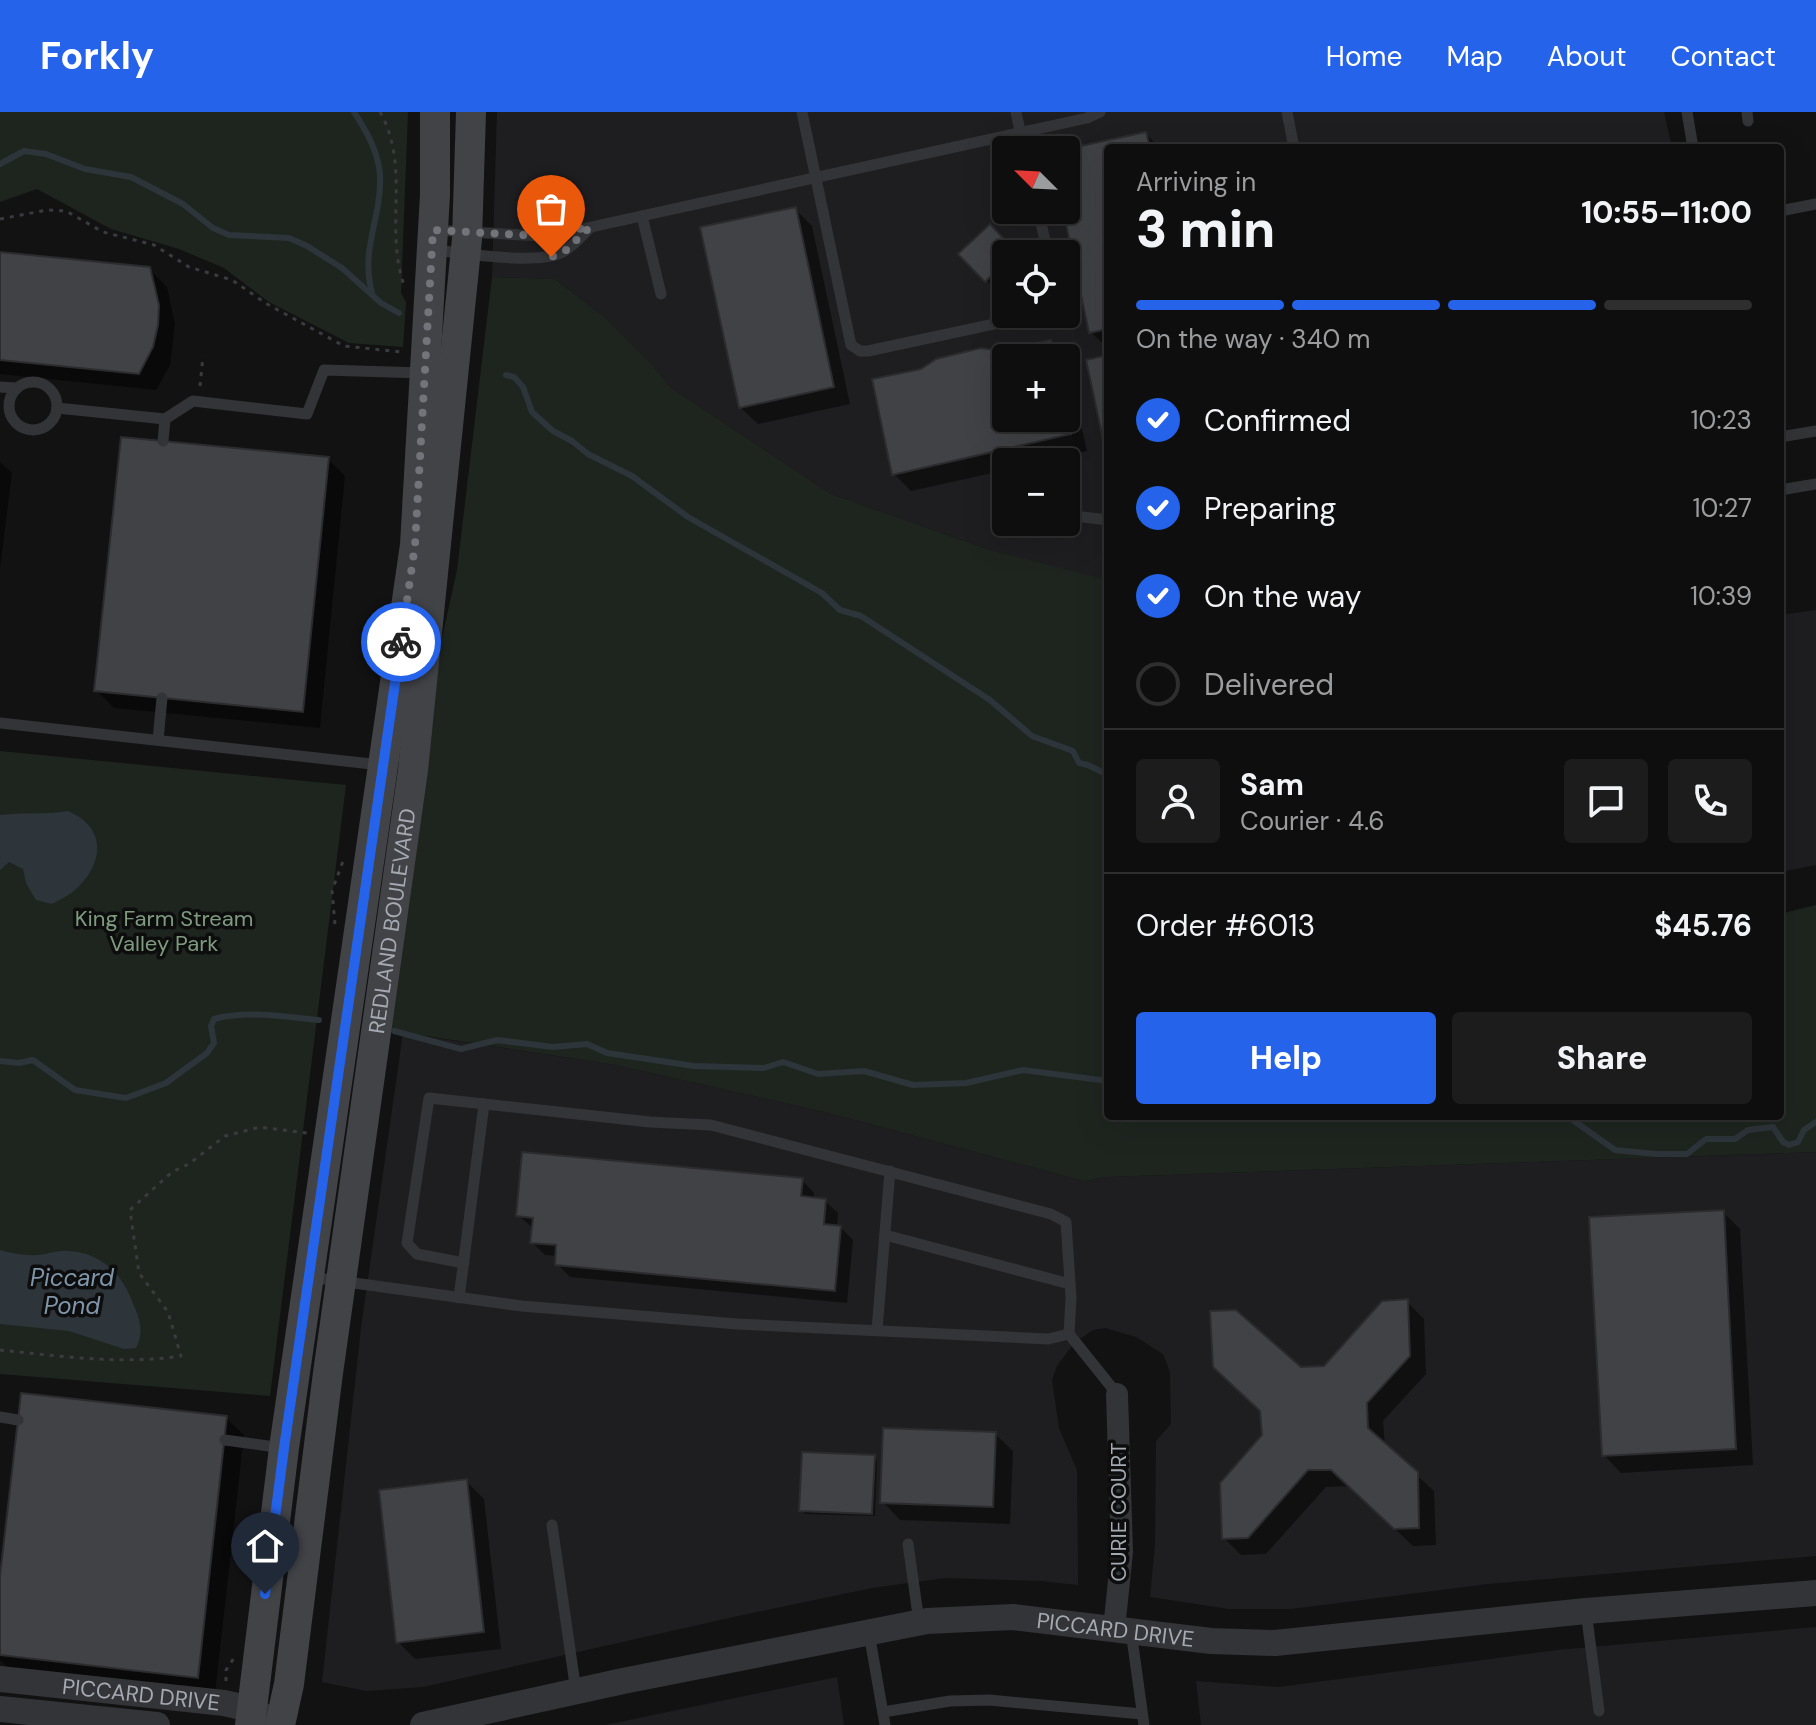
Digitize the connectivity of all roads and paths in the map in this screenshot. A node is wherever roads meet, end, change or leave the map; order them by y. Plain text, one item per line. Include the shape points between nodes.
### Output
1 (435, 112) edge
2 (471, 112) edge
3 (802, 112) edge
4 (1016, 112) edge
5 (1100, 112) edge
6 (1287, 112) edge
7 (1687, 112) edge
8 (1020, 132) junction
9 (1021, 136) edge
10 (1293, 144) edge
11 (1692, 144) edge
12 (815, 176) junction
13 (1816, 204) edge
14 (1784, 210) edge
15 (642, 216) junction
16 (0, 219) edge
17 (590, 227) junction
18 (432, 240) junction
19 (466, 242) junction
20 (661, 294) dead end
21 (992, 324) edge
22 (203, 356) dead end
23 (416, 363) junction
24 (0, 387) edge
25 (16, 388) junction
26 (197, 402) junction
27 (57, 408) junction
28 (6, 418) edge
29 (165, 419) junction
30 (1816, 431) edge
31 (1784, 436) edge
32 (163, 441) dead end
33 (1816, 484) edge
34 (1784, 489) edge
35 (1080, 517) edge
36 (1104, 520) edge
37 (162, 698) dead end
38 (0, 723) edge
39 (158, 740) junction
40 (398, 768) junction
41 (484, 1104) junction
42 (315, 1134) dead end
43 (890, 1171) junction
44 (885, 1235) junction
45 (464, 1263) junction
46 (309, 1277) junction
47 (341, 1281) junction
48 (1070, 1284) junction
49 (459, 1298) junction
50 (877, 1330) junction
51 (1069, 1334) junction
52 (0, 1350) edge
53 (1117, 1394) joint
54 (0, 1417) edge
55 (18, 1420) dead end
56 (225, 1440) dead end
57 (284, 1448) junction
58 (552, 1525) dead end
59 (908, 1544) dead end
60 (1816, 1593) edge
61 (1586, 1611) junction
62 (919, 1623) junction
63 (1122, 1630) junction
64 (869, 1633) junction
65 (0, 1679) edge
66 (576, 1691) junction
67 (0, 1709) edge
68 (1599, 1711) dead end
69 (250, 1717) edge
70 (884, 1719) edge
71 (1143, 1719) edge
72 (157, 1725) edge
73 (279, 1725) edge
74 (423, 1725) edge

1 - 18 main road, REDLAND BOULEVARD
2 - 19 main road, REDLAND BOULEVARD
3 - 12 lane
4 - 8 lane
5 - 8 lane
6 - 10 lane
7 - 11 lane
8 - 9 lane
8 - 12 lane
12 - 15 lane
12 - 21 lane via 851,345 860,351
13 - 14 lane
15 - 17 lane
15 - 20 lane
16 - 23 path via 66,211 103,232 154,245 189,267 232,280 344,346
17 - 19 lane
17 - 19 lane via 551,257
18 - 19 lane
18 - 19 lane
18 - 23 main road, REDLAND BOULEVARD
19 - 40 main road, REDLAND BOULEVARD
22 - 26 path
23 - 26 lane via 324,370 307,414
23 - 40 main road, REDLAND BOULEVARD via 415,545
24 - 25 lane
25 - 27 lane via 31,382 48,386
25 - 28 lane
26 - 29 lane
27 - 28 lane via 52,422 37,430
27 - 29 lane
29 - 32 lane
30 - 31 lane
33 - 34 lane
35 - 36 lane
37 - 39 lane
38 - 39 lane
39 - 40 lane
40 - 46 main road, REDLAND BOULEVARD
40 - 47 main road, REDLAND BOULEVARD
41 - 43 lane via 711,1125
41 - 45 lane
41 - 45 lane via 429,1098 407,1243 417,1254
42 - 52 path via 260,1127 225,1136 172,1172 130,1210 139,1273 168,1312 181,1356 68,1357
43 - 44 lane
43 - 48 lane via 1066,1222
44 - 48 lane
44 - 50 lane
45 - 49 lane
46 - 47 lane
46 - 57 main road, REDLAND BOULEVARD
47 - 49 lane
47 - 73 main road, REDLAND BOULEVARD via 289,1684
48 - 51 lane
49 - 50 lane via 737,1324
50 - 51 lane via 1048,1339
51 - 53 lane
53 - 63 street, CURIE COURT
54 - 55 lane
56 - 57 lane
57 - 69 main road, REDLAND BOULEVARD
58 - 66 lane
59 - 62 lane
60 - 61 street, PICCARD DRIVE
61 - 63 street, PICCARD DRIVE via 1275,1643
61 - 68 lane
62 - 63 street, PICCARD DRIVE via 1013,1617
62 - 64 street, PICCARD DRIVE
63 - 71 lane
64 - 66 street, PICCARD DRIVE
64 - 70 lane
65 - 69 street, PICCARD DRIVE via 219,1703
66 - 74 street, PICCARD DRIVE
67 - 72 street, PICCARD DRIVE
69 - 73 street, PICCARD DRIVE
70 - 71 lane via 950,1701 989,1700

